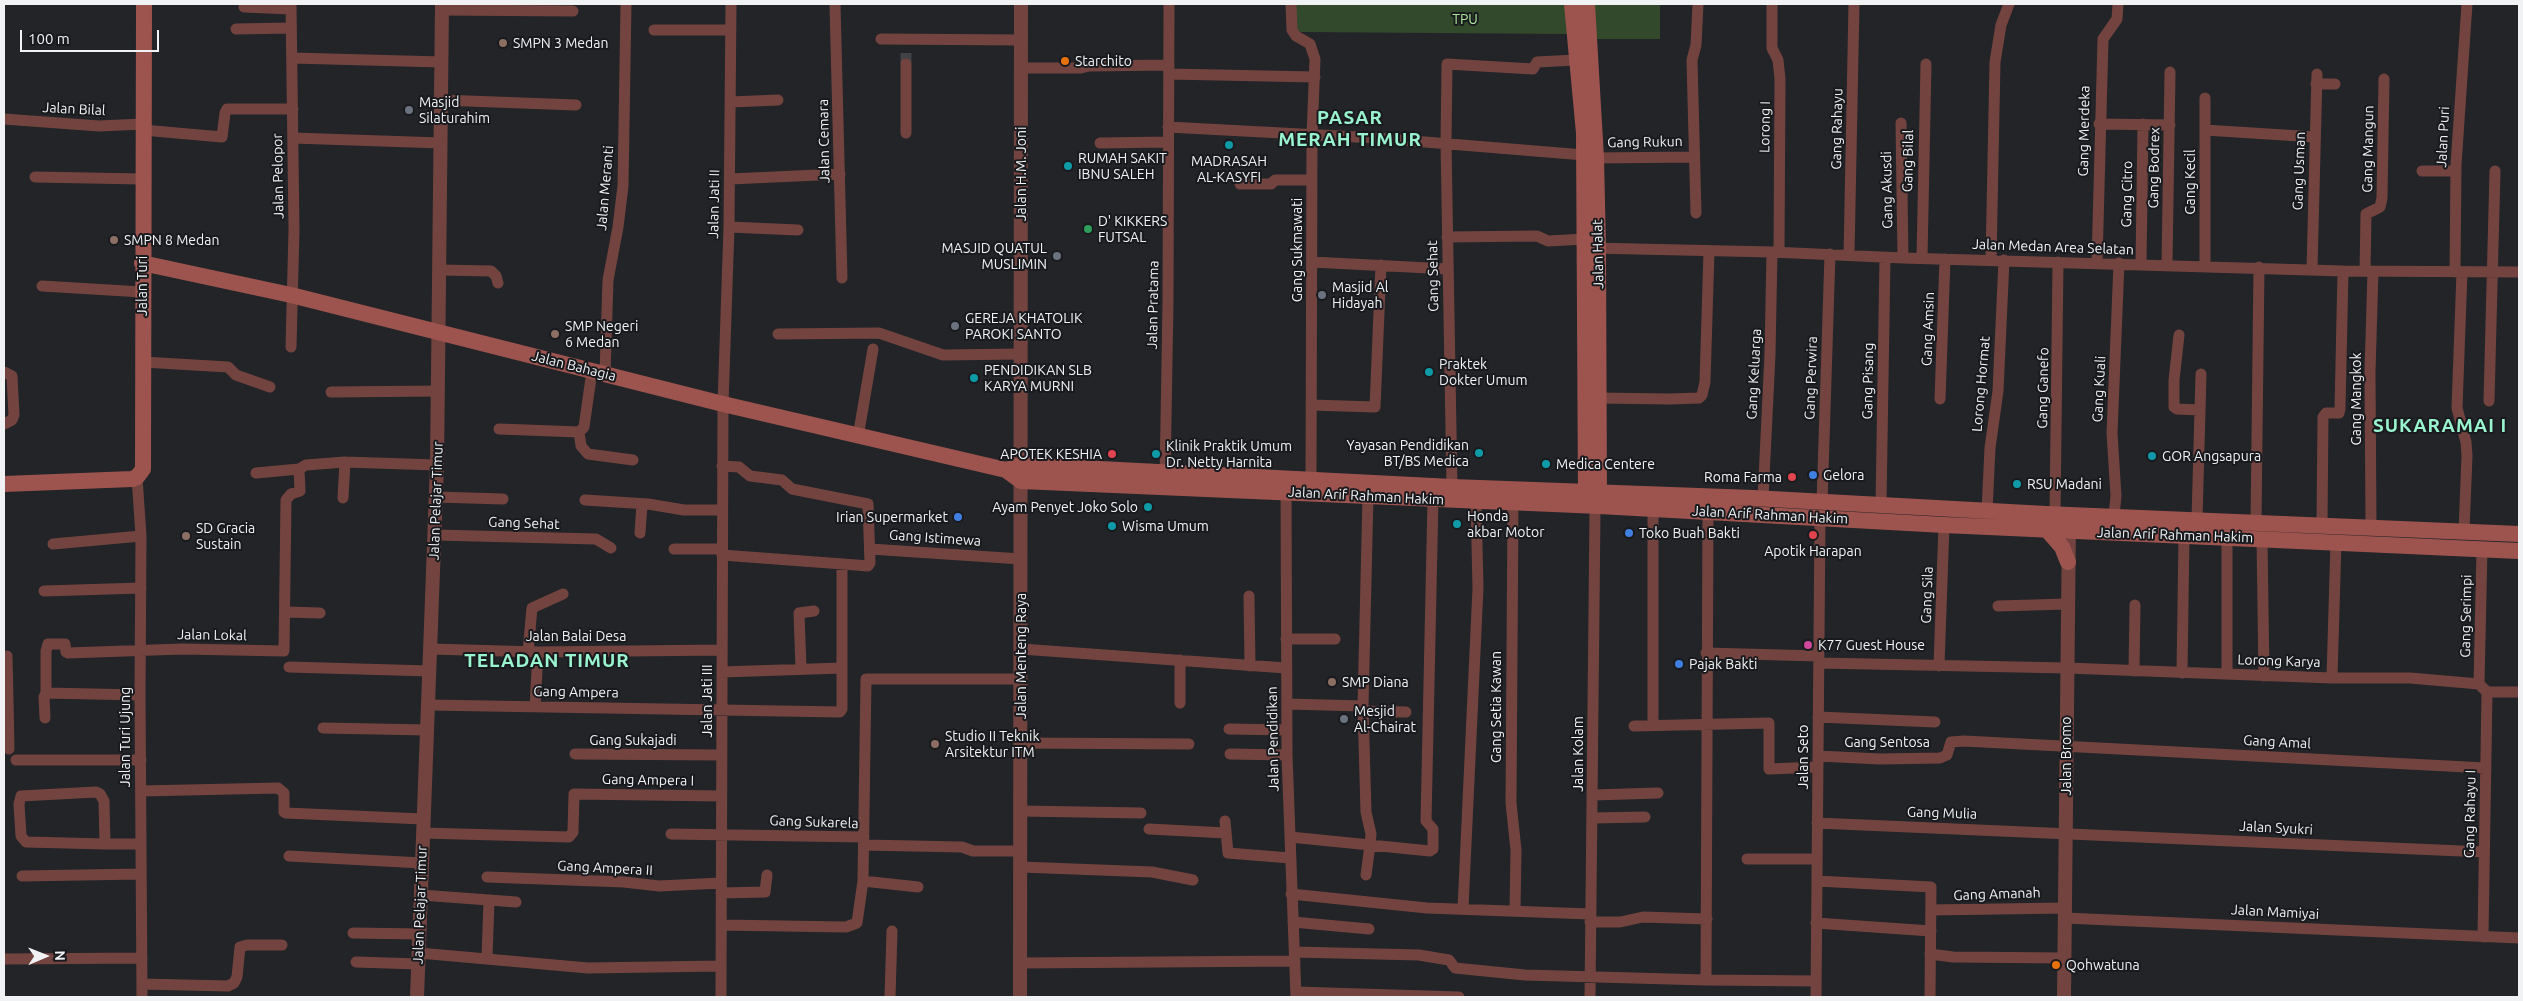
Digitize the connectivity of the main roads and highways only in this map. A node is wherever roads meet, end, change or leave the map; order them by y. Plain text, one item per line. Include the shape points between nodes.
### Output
1 (144, 4) edge
2 (1572, 4) edge
3 (1587, 4) edge
4 (1590, 156) junction
5 (1589, 245) junction
6 (142, 263) junction
7 (1016, 472) joint
8 (4, 484) edge
9 (1286, 486) junction
10 (1593, 501) junction
11 (1821, 510) junction
12 (1904, 514) junction
13 (2064, 520) junction
14 (2047, 530) junction
15 (2519, 534) edge
16 (2519, 551) edge
17 (2068, 562) road end

1 - 6 main road, Jalan Turi
2 - 4 main road, Jalan Halat via 1576,60
3 - 4 main road, Jalan Halat
4 - 5 main road, Jalan Halat
5 - 10 main road, Jalan Halat
5 - 10 main road, Jalan Halat via 1598,398
6 - 7 main road, Jalan Bahagia via 291,295 722,404
6 - 8 main road, Jalan Turi via 143,465 137,477
7 - 9 main road, Jalan Arif Rahman Hakim
9 - 10 main road, Jalan Arif Rahman Hakim via 1368,496 1513,503
9 - 10 main road, Jalan Arif Rahman Hakim via 1311,481 1452,487
10 - 11 main road, Jalan Arif Rahman Hakim via 1708,512
10 - 11 main road, Jalan Arif Rahman Hakim via 1762,498
11 - 12 main road, Jalan Arif Rahman Hakim
11 - 12 main road, Jalan Arif Rahman Hakim via 1881,505
12 - 13 main road, Jalan Arif Rahman Hakim via 1987,511
12 - 14 main road, Jalan Arif Rahman Hakim via 1944,525
13 - 14 main road, Jalan Arif Rahman Hakim
13 - 15 main road, Jalan Arif Rahman Hakim via 2114,516
13 - 16 main road, Jalan Arif Rahman Hakim via 2184,536
14 - 17 main road via 2062,547

